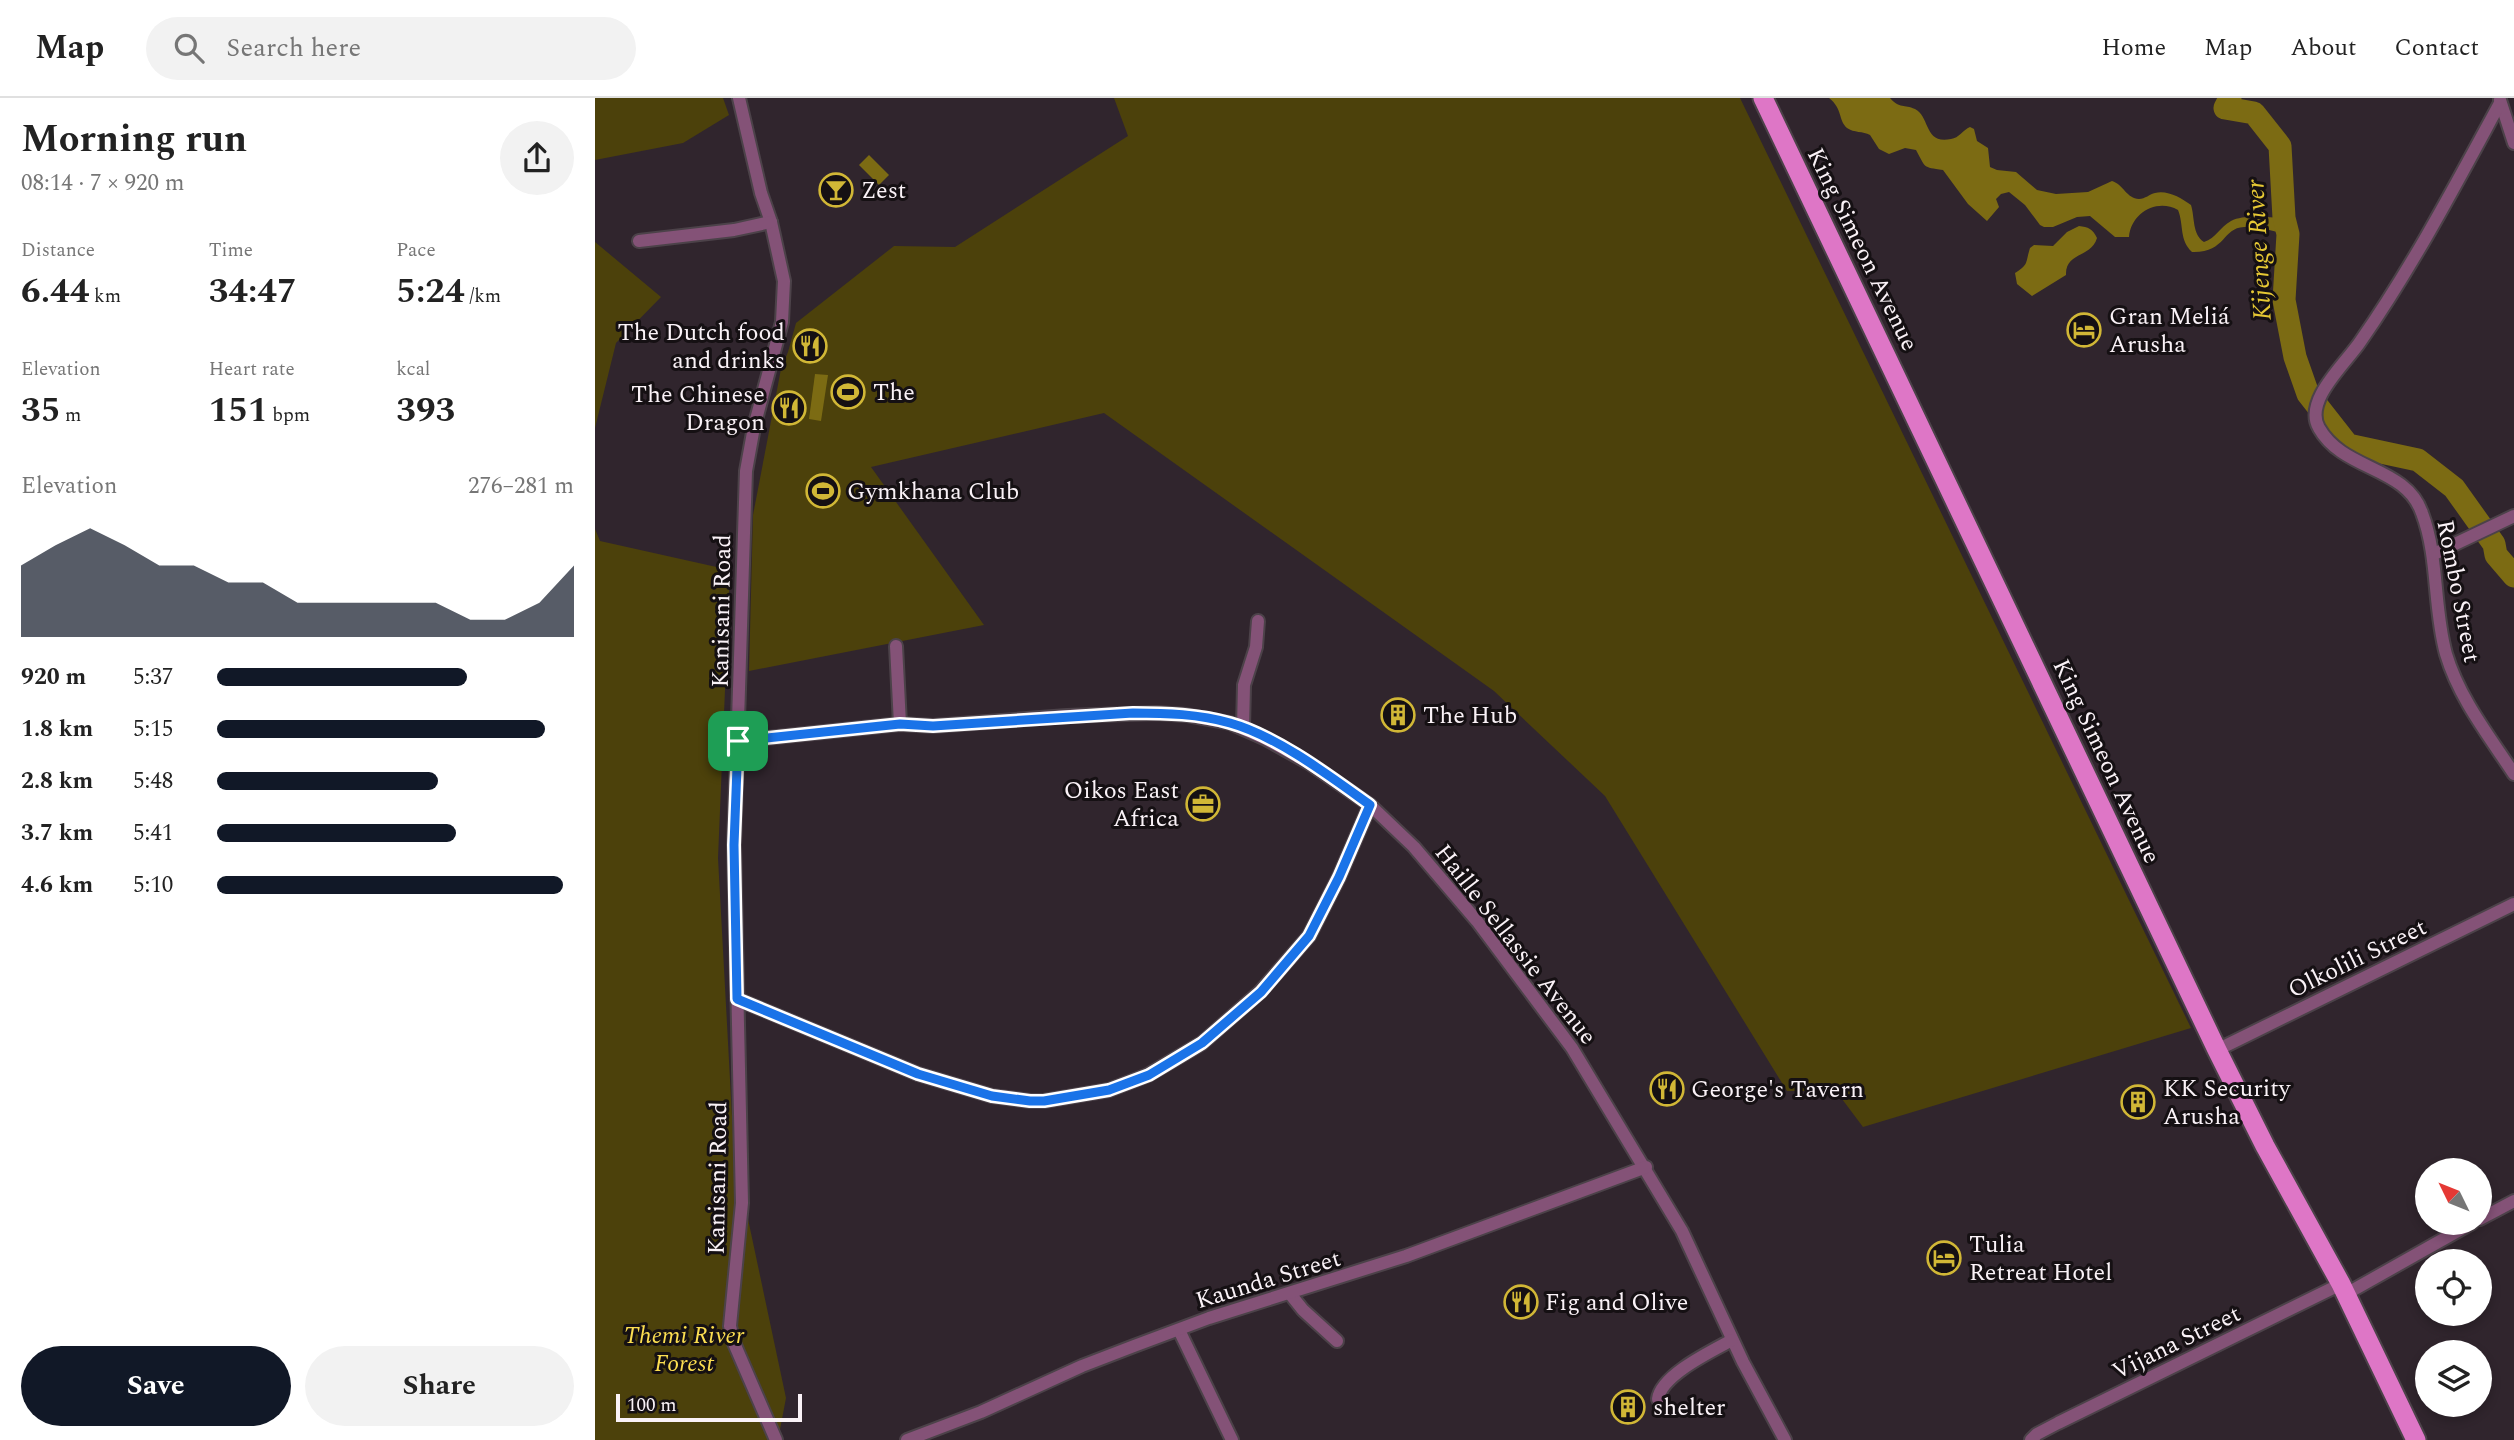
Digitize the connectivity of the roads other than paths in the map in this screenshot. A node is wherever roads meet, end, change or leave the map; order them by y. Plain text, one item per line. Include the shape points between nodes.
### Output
1 (739, 98) edge
2 (1763, 98) edge
3 (2500, 101) edge
4 (2514, 143) edge
5 (771, 222) junction
6 (639, 241) dead end
7 (2514, 516) edge
8 (2434, 554) junction
9 (1258, 621) dead end
10 (896, 646) dead end
11 (900, 724) junction
12 (1243, 727) junction
13 (738, 741) junction
14 (2514, 774) edge
15 (1370, 805) junction
16 (2514, 904) edge
17 (737, 999) junction
18 (2217, 1049) junction
19 (1646, 1167) junction
20 (2514, 1201) edge
21 (2492, 1213) edge
22 (2447, 1236) edge
23 (2343, 1289) junction
24 (1291, 1294) junction
25 (1179, 1330) junction
26 (1732, 1340) junction
27 (1337, 1341) dead end
28 (1658, 1399) dead end
29 (926, 1437) edge
30 (776, 1440) edge
31 (907, 1440) edge
32 (1232, 1440) edge
33 (1785, 1440) edge
34 (2031, 1440) edge
35 (2416, 1440) edge

1 - 5 street, Kanisani Road
2 - 18 main road, King Simeon Avenue
3 - 4 street
3 - 8 street, Rombo Street via 2393,295 2322,391 2315,412 2318,426 2334,448 2416,496
5 - 6 street
5 - 13 street, Kanisani Road via 784,281 782,322 746,471
7 - 8 street
8 - 14 street, Rombo Street via 2441,626 2454,676
9 - 12 street via 1256,647 1244,685
10 - 11 street
11 - 12 street, Haille Sellassie Avenue via 1157,713
11 - 13 street, Haille Sellassie Avenue
12 - 15 street, Haille Sellassie Avenue via 1309,763
13 - 17 street, Kanisani Road via 734,845
15 - 17 street via 1309,936 1261,992 1202,1043 1149,1075 1109,1090 1044,1101 992,1096 918,1074
15 - 19 street, Haille Sellassie Avenue via 1477,921 1572,1048
16 - 18 street, Olkolili Street
17 - 30 street, Kanisani Road via 742,1203 730,1326
18 - 23 main road, King Simeon Avenue
19 - 24 street, Kaunda Street
19 - 26 street, Haille Sellassie Avenue via 1695,1255
20 - 21 street
22 - 23 street
23 - 34 street, Vijana Street via 2058,1423
23 - 35 main road, King Simeon Avenue
24 - 25 street, Kaunda Street
24 - 27 street
25 - 29 street, Kaunda Street via 1082,1366
25 - 32 street
26 - 28 street via 1670,1378
26 - 33 street, Haille Sellassie Avenue
29 - 31 street, Kaunda Street

